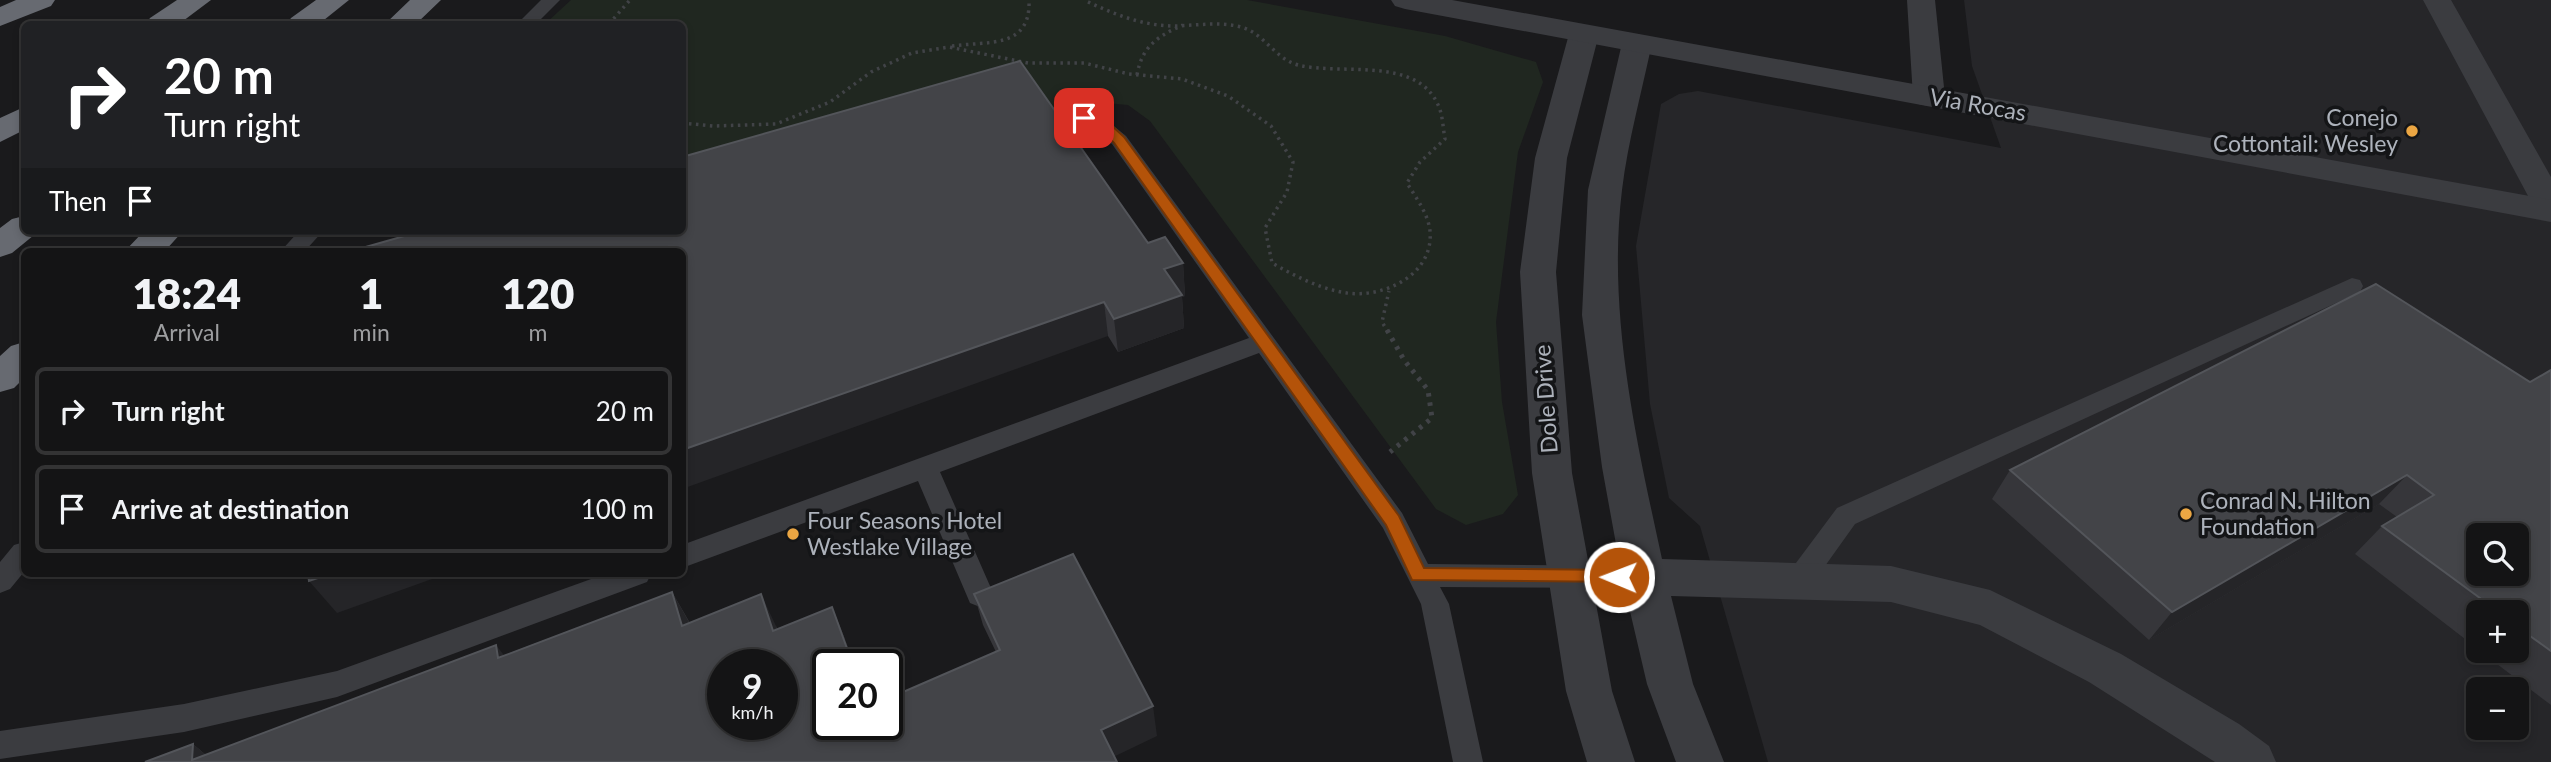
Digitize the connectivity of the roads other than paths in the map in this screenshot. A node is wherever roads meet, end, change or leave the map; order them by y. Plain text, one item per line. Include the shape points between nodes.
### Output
1 (41, 0) edge
2 (197, 0) edge
3 (335, 0) edge
4 (427, 0) edge
5 (551, 0) edge
6 (1405, 0) edge
7 (1921, 0) edge
8 (2437, 0) edge
9 (0, 17) edge
10 (165, 21) edge
11 (305, 21) edge
12 (402, 21) edge
13 (529, 21) edge
14 (1584, 34) junction
15 (1637, 43) junction
16 (1929, 97) junction
17 (21, 118) edge
18 (1050, 122) edge
19 (0, 132) edge
20 (2551, 209) edge
21 (21, 229) edge
22 (161, 235) edge
23 (308, 235) edge
24 (0, 245) edge
25 (147, 248) edge
26 (295, 248) edge
27 (2352, 286) dead end
28 (1264, 342) junction
29 (21, 359) edge
30 (0, 378) edge
31 (925, 467) junction
32 (21, 556) edge
33 (686, 556) edge
34 (1418, 575) junction
35 (1569, 576) junction
36 (629, 577) edge
37 (1644, 577) junction
38 (1800, 579) junction
39 (0, 581) edge
40 (979, 595) edge
41 (0, 745) edge
42 (1468, 762) edge
43 (1611, 762) edge
44 (1700, 762) edge
45 (2252, 762) edge

1 - 9 highway
2 - 10 highway
3 - 11 highway
4 - 12 highway
5 - 13 lane
6 - 14 street, Via Rocas
7 - 16 street
8 - 20 street
14 - 15 street, Via Rocas
14 - 35 street, Dole Drive via 1551,158 1538,272 1552,473
15 - 16 street, Via Rocas
15 - 37 street via 1605,190 1600,315
16 - 20 street, Via Rocas
17 - 19 highway
18 - 28 lane via 1084,118 1104,126 1119,140
21 - 24 highway
22 - 25 highway
23 - 26 lane
27 - 38 lane via 1846,516
28 - 31 lane
28 - 34 lane via 1393,521
29 - 30 highway
31 - 33 lane
31 - 40 lane
32 - 39 lane
34 - 35 lane
34 - 42 lane via 1435,604
35 - 37 lane
35 - 43 street, Dole Drive via 1588,691
36 - 41 lane via 337,684 184,718
37 - 38 street
37 - 44 street via 1671,684
38 - 45 street via 1891,584 1990,609 2105,668 2222,738

